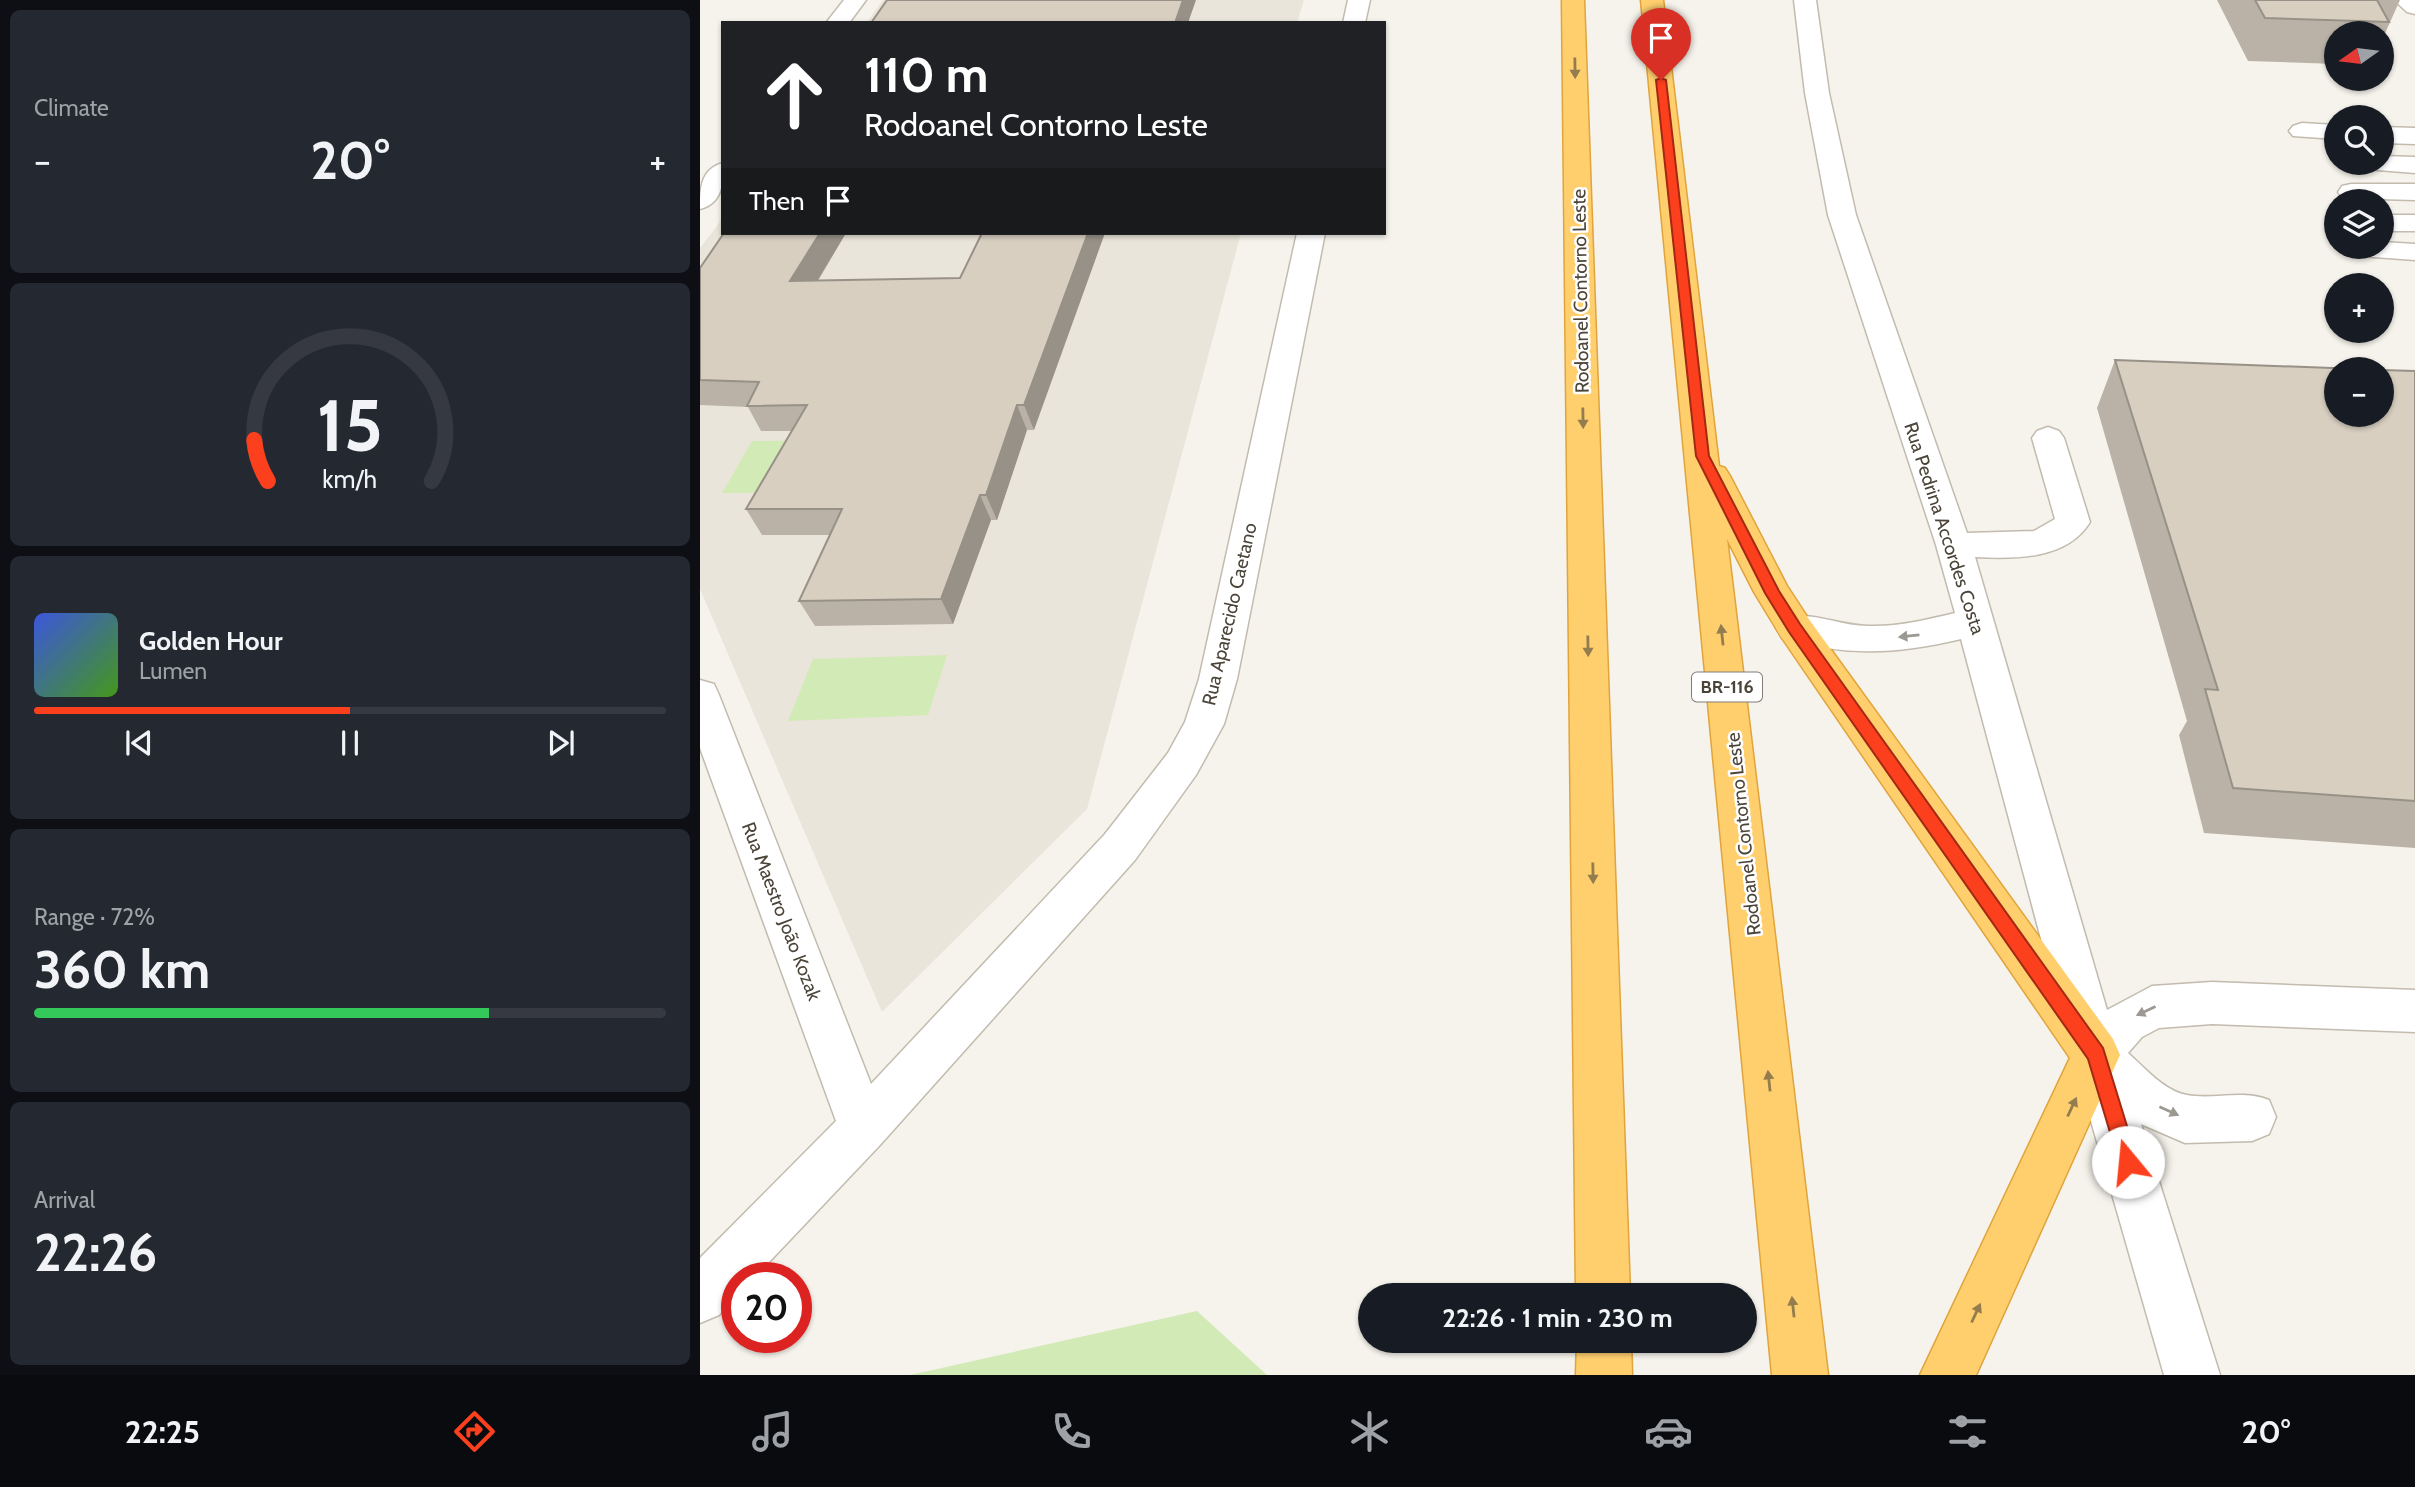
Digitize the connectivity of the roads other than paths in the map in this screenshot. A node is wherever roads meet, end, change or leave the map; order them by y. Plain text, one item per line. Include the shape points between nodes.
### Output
1 (855, 0) edge
2 (1359, 0) edge
3 (1573, 0) edge
4 (1652, 0) edge
5 (1805, 0) edge
6 (2405, 0) edge
7 (2415, 7) edge
8 (839, 21) edge
9 (1354, 21) edge
10 (2302, 131) dead end
11 (2324, 132) edge
12 (2394, 135) edge
13 (2415, 136) edge
14 (2394, 164) edge
15 (2415, 165) edge
16 (721, 174) edge
17 (2394, 192) edge
18 (2415, 192) edge
19 (700, 201) edge
20 (2394, 223) edge
21 (2415, 223) edge
22 (1311, 235) edge
23 (2394, 251) edge
24 (2415, 252) edge
25 (2048, 438) dead end
26 (1702, 456) junction
27 (1954, 545) junction
28 (1975, 622) junction
29 (1795, 628) junction
30 (700, 695) edge
31 (2415, 1011) edge
32 (2096, 1055) junction
33 (2252, 1117) dead end
34 (863, 1128) junction
35 (1603, 1283) edge
36 (700, 1296) edge
37 (1604, 1353) edge
38 (1604, 1375) edge
39 (1800, 1375) edge
40 (1948, 1375) edge
41 (2192, 1375) edge

1 - 8 street
2 - 9 street
3 -> 35 highway, Rodoanel Contorno Leste
4 - 26 highway, Rodoanel Contorno Leste / BR-116
5 - 27 street, Rua Pedrina Accordes Costa via 1817,93 1842,215
6 - 7 street
10 - 11 street
12 - 13 street
14 - 15 street
16 - 19 street
17 - 18 street
20 - 21 street
22 - 34 street, Rua Aparecido Caetano via 1218,679 1203,724 1182,764 1120,847
23 - 24 street
25 - 27 street via 2073,523 2045,543
26 - 29 highway via 1772,593
39 -> 26 highway, Rodoanel Contorno Leste / BR-116
27 - 28 street, Rua Pedrina Accordes Costa
28 -> 29 street via 1917,636 1867,640
28 - 32 street, Rua Pedrina Accordes Costa
29 - 32 highway
30 - 34 street, Rua Maestro João Kozak
31 -> 32 street via 2212,1003 2152,1007 2126,1022
32 -> 33 street via 2149,1102 2185,1119
40 -> 32 highway
32 - 41 street, Rua Pedrina Accordes Costa
34 - 36 street, Rua Aparecido Caetano
37 - 38 highway

